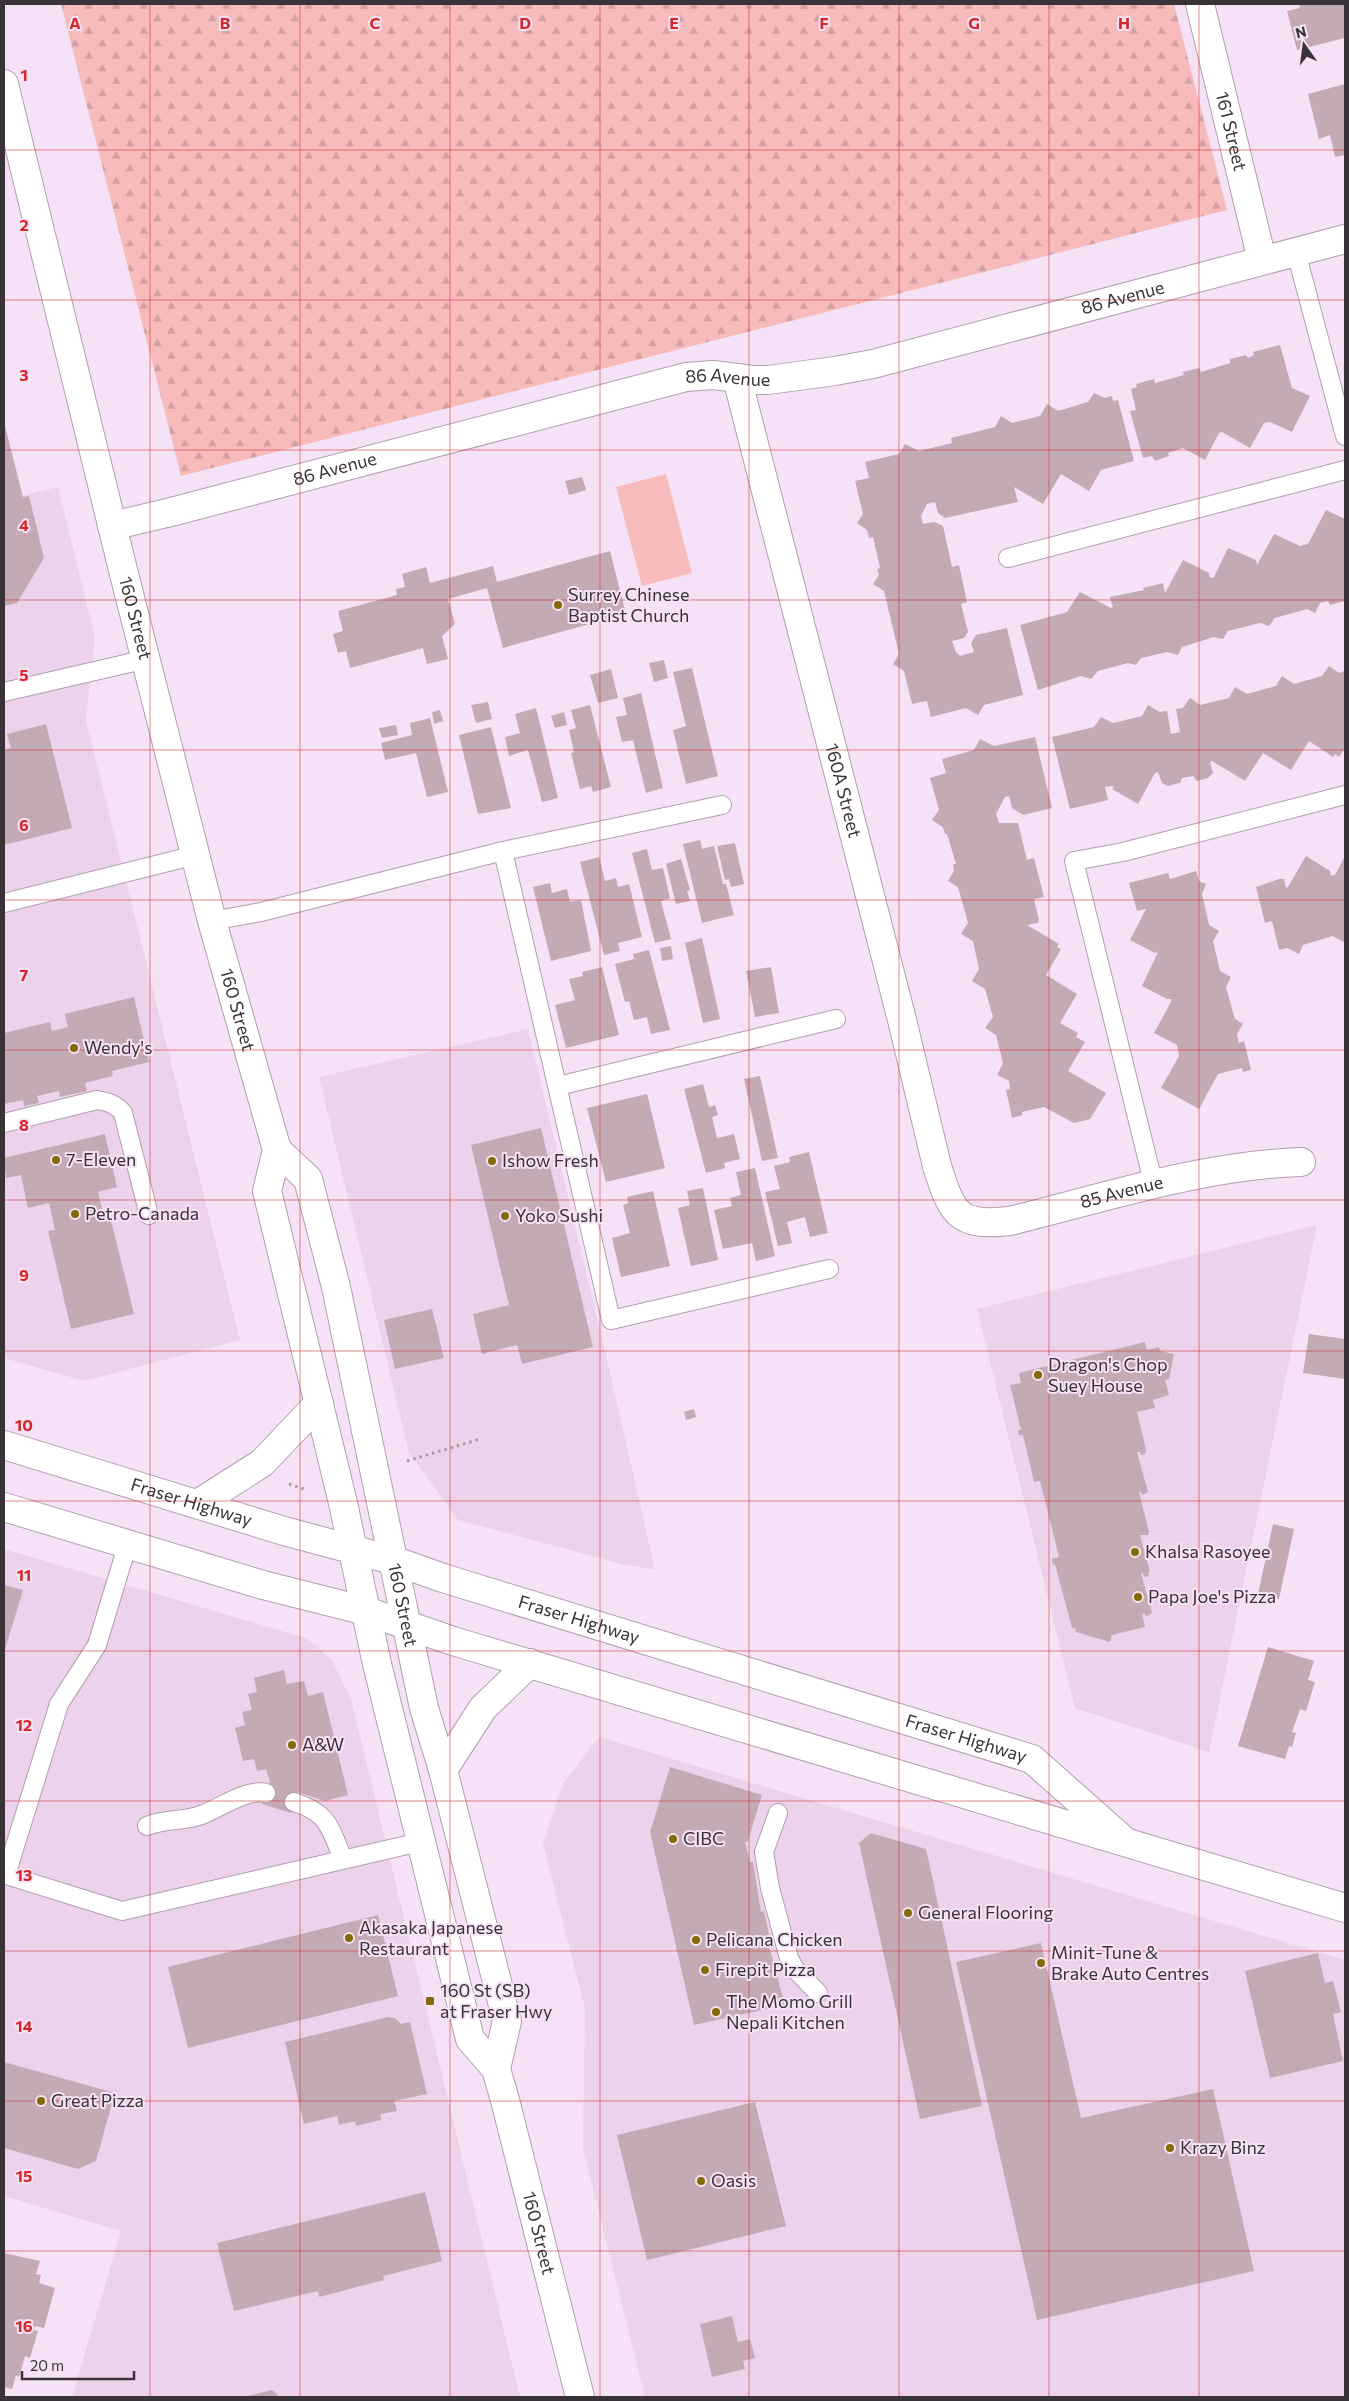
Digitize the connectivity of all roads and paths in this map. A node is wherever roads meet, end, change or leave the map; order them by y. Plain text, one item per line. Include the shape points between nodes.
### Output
1 (1200, 4) edge
2 (4, 84) edge
3 (1345, 239) edge
4 (1296, 252) junction
5 (1262, 260) junction
6 (737, 378) junction
7 (1345, 436) edge
8 (1345, 470) edge
9 (112, 526) junction
10 (1008, 558) dead end
11 (147, 659) junction
12 (4, 692) edge
13 (1345, 794) edge
14 (722, 805) dead end
15 (503, 852) junction
16 (196, 855) junction
17 (4, 903) edge
18 (212, 921) junction
19 (836, 1019) dead end
20 (558, 1086) junction
21 (4, 1123) edge
22 (278, 1150) junction
23 (1301, 1162) dead end
24 (1154, 1186) junction
25 (951, 1202) joint
26 (149, 1215) dead end
27 (829, 1269) dead end
28 (319, 1403) junction
29 (480, 1439) dead end
30 (4, 1445) edge
31 (412, 1460) dead end
32 (288, 1483) dead end
33 (305, 1490) dead end
34 (199, 1503) junction
35 (4, 1507) edge
36 (128, 1543) junction
37 (353, 1548) junction
38 (392, 1560) junction
39 (366, 1611) junction
40 (406, 1625) junction
41 (530, 1662) junction
42 (443, 1770) junction
43 (266, 1793) dead end
44 (294, 1802) dead end
45 (778, 1813) dead end
46 (147, 1826) dead end
47 (420, 1842) junction
48 (1128, 1844) junction
49 (343, 1859) junction
50 (1345, 1908) edge
51 (818, 1993) dead end
52 (496, 2069) junction
53 (580, 2397) edge

1 - 5 main road, 161 Street
2 - 9 main road, 160 Street
3 - 4 main road, 86 Avenue
4 - 5 main road, 86 Avenue
4 - 7 lane
5 - 6 main road, 86 Avenue via 873,364 797,377
6 - 9 main road, 86 Avenue via 713,375 686,377
6 - 25 main road, 160A Street via 937,1166
8 - 10 lane
9 - 11 main road, 160 Street
11 - 12 lane
11 - 16 main road, 160 Street
13 - 24 lane via 1123,852 1074,861
14 - 15 lane
15 - 18 lane via 261,912
15 - 20 lane
16 - 17 lane
16 - 18 main road, 160 Street
18 - 22 main road, 160 Street
19 - 20 lane
20 - 27 lane via 611,1320
21 - 26 lane via 97,1100 118,1107 123,1113
22 - 28 main road, 160 Street via 267,1192
22 - 38 main road, 160 Street via 308,1179 336,1287
23 - 24 main road, 85 Avenue via 1252,1165
24 - 25 main road, 85 Avenue via 1010,1221 989,1223 964,1217
28 - 34 main road via 262,1463
28 - 37 main road, 160 Street
29 - 31 path
30 - 34 main road, Fraser Highway
32 - 33 path
34 - 37 main road, Fraser Highway via 284,1531
35 - 36 main road, Fraser Highway
36 - 39 main road, Fraser Highway via 263,1585
36 - 49 lane via 97,1645 59,1704 6,1875 122,1911
37 - 38 main road, Fraser Highway
37 - 39 main road, 160 Street
38 - 40 main road, 160 Street
38 - 48 main road, Fraser Highway via 1032,1758
39 - 40 main road, Fraser Highway
39 - 47 main road, 160 Street
40 - 41 main road, Fraser Highway
40 - 42 main road, 160 Street via 424,1708
41 - 42 main road via 483,1708
41 - 48 main road, Fraser Highway
42 - 52 main road, 160 Street via 507,2021
43 - 46 lane via 251,1791 190,1819 165,1820
44 - 49 lane via 312,1807 325,1818
45 - 51 lane via 764,1852 770,1888 789,1958 794,1968
47 - 49 lane
47 - 52 main road, 160 Street via 470,2039
48 - 50 main road, Fraser Highway
52 - 53 main road, 160 Street

